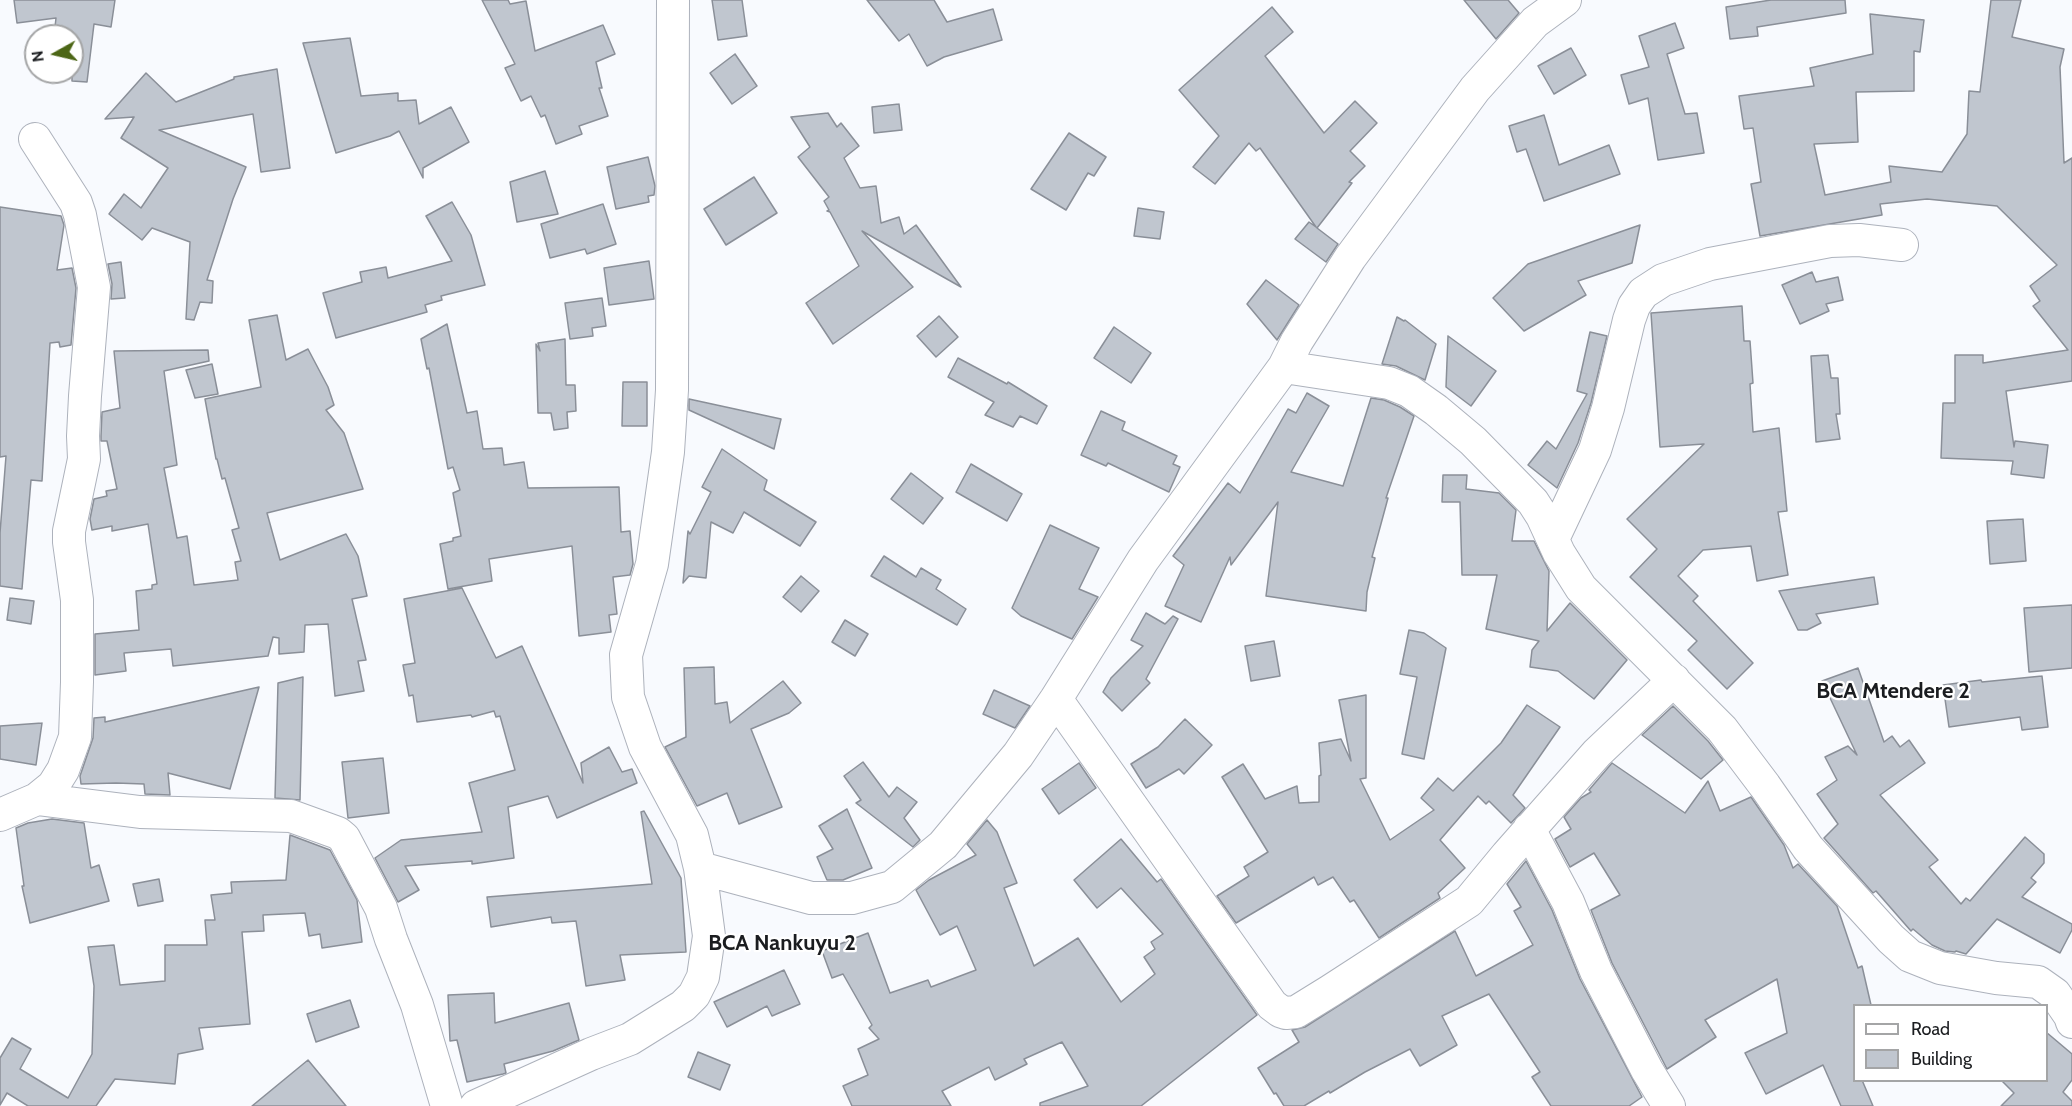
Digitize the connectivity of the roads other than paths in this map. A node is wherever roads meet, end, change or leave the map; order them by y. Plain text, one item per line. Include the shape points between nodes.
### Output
1 (673, 0) edge
2 (1565, 0) edge
3 (35, 139) dead end
4 (1902, 245) dead end
5 (1284, 367) junction
6 (1553, 539) junction
7 (1674, 680) junction
8 (1056, 699) junction
9 (37, 799) junction
10 (0, 815) edge
11 (1529, 829) junction
12 (700, 868) junction
13 (2072, 1022) edge
14 (447, 1106) edge
15 (476, 1106) edge
16 (1668, 1106) edge

1 - 12 street via 670,431 652,564 626,655 628,697 645,747 692,835
2 - 5 street via 1535,22 1475,89 1350,258
3 - 9 street via 76,203 94,287 84,406 84,459 69,531 77,600 75,737 63,770
4 - 6 street via 1859,240 1819,243 1710,264 1663,279 1643,293 1629,320 1595,450
5 - 6 street via 1389,383 1409,391 1437,410 1502,470 1533,502
5 - 8 street via 1143,560
6 - 7 street via 1581,588
7 - 11 street via 1597,753
7 - 13 street via 1736,746 1808,848 1910,956 1940,968 2038,982 2055,994
8 - 11 street via 1280,1011 1296,1012 1469,901
8 - 12 street via 1018,755 942,846 892,886 852,898 811,898
9 - 10 street
9 - 14 street via 140,812 291,816 338,833 381,908 417,1005
11 - 16 street via 1568,903 1596,971
12 - 15 street via 709,936 703,977 694,995 630,1039

